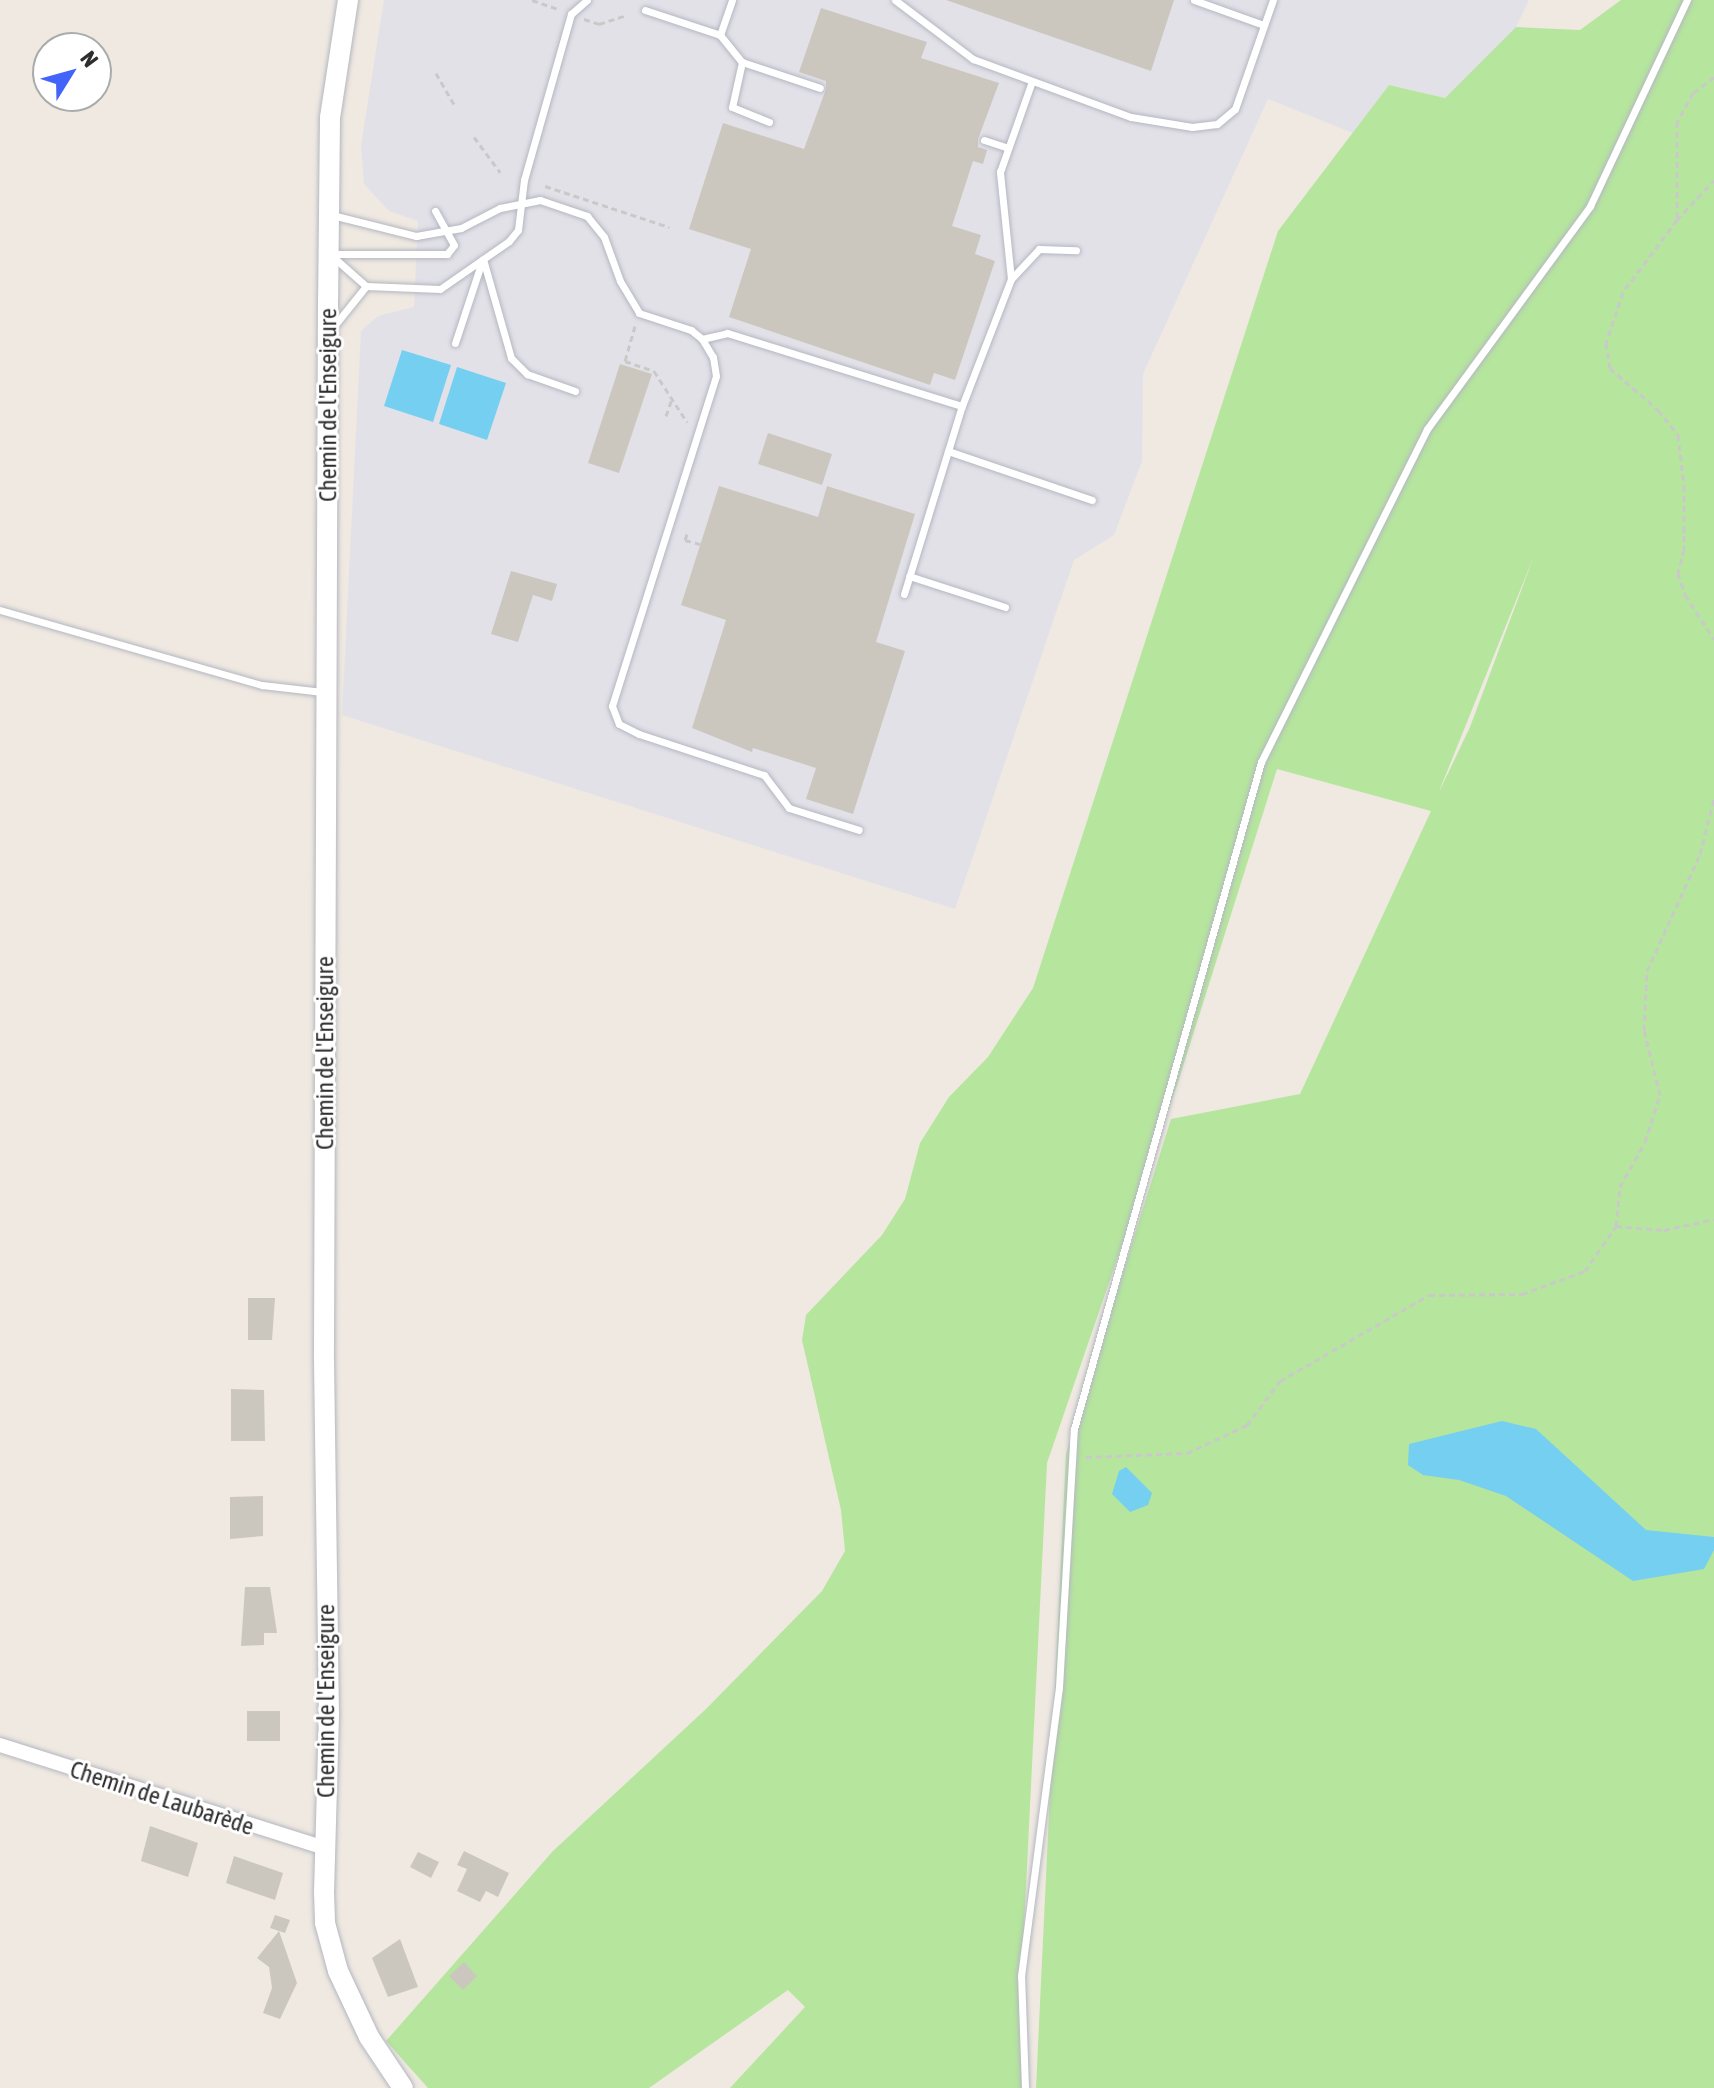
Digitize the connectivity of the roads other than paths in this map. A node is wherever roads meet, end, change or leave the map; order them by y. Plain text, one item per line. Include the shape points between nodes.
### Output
1 (348, 0) edge
2 (587, 0) edge
3 (732, 0) edge
4 (895, 0) edge
5 (1194, 0) edge
6 (1273, 0) edge
7 (1687, 0) edge
8 (645, 10) dead end
9 (1264, 25) junction
10 (720, 35) junction
11 (742, 62) junction
12 (1032, 81) junction
13 (820, 88) dead end
14 (769, 122) dead end
15 (984, 140) dead end
16 (1008, 148) junction
17 (519, 204) junction
18 (435, 211) dead end
19 (330, 214) junction
20 (447, 232) junction
21 (1076, 250) dead end
22 (330, 254) junction
23 (483, 259) junction
24 (1011, 279) junction
25 (366, 286) junction
26 (328, 334) junction
27 (702, 339) junction
28 (455, 343) dead end
29 (575, 391) dead end
30 (962, 406) junction
31 (948, 451) junction
32 (1092, 500) dead end
33 (909, 576) junction
34 (904, 594) dead end
35 (1005, 607) dead end
36 (0, 610) edge
37 (328, 692) junction
38 (859, 830) dead end
39 (0, 1745) edge
40 (324, 1848) junction
41 (403, 2088) edge
42 (1025, 2088) edge

1 - 19 street, Chemin de l'Enseigure via 330,118
2 - 17 lane via 571,14
3 - 10 lane
4 - 12 lane via 973,59
5 - 9 lane
6 - 9 lane
7 - 42 lane via 1590,206 1427,429 1261,762 1074,1429 1059,1687 1021,1976
8 - 10 lane
9 - 12 lane via 1235,109 1217,124 1192,127 1131,117
10 - 11 lane
11 - 13 lane
11 - 14 lane via 732,107
12 - 16 lane
15 - 16 lane
16 - 24 lane via 1000,172
17 - 20 lane
17 - 23 lane via 518,230
17 - 27 lane via 540,200 587,216 604,237 639,313 691,330
18 - 20 lane
19 - 20 lane via 416,236
19 - 22 street, Chemin de l'Enseigure
20 - 22 lane via 454,245 447,254
21 - 24 lane via 1039,249
22 - 25 lane
22 - 26 street, Chemin de l'Enseigure
23 - 25 lane via 440,289
23 - 28 lane
23 - 29 lane via 511,358 527,374
24 - 30 lane
25 - 26 lane
26 - 37 street, Chemin de l'Enseigure
27 - 30 lane via 727,333
27 - 38 lane via 716,376 612,706 619,724 764,775 789,808
30 - 31 lane
31 - 32 lane
31 - 33 lane
33 - 34 lane
33 - 35 lane
36 - 37 lane via 262,685
37 - 40 street, Chemin de l'Enseigure via 324,1360 329,1714
39 - 40 street, Chemin de Laubarède
40 - 41 street, Chemin de l'Enseigure via 330,1948 369,2037

